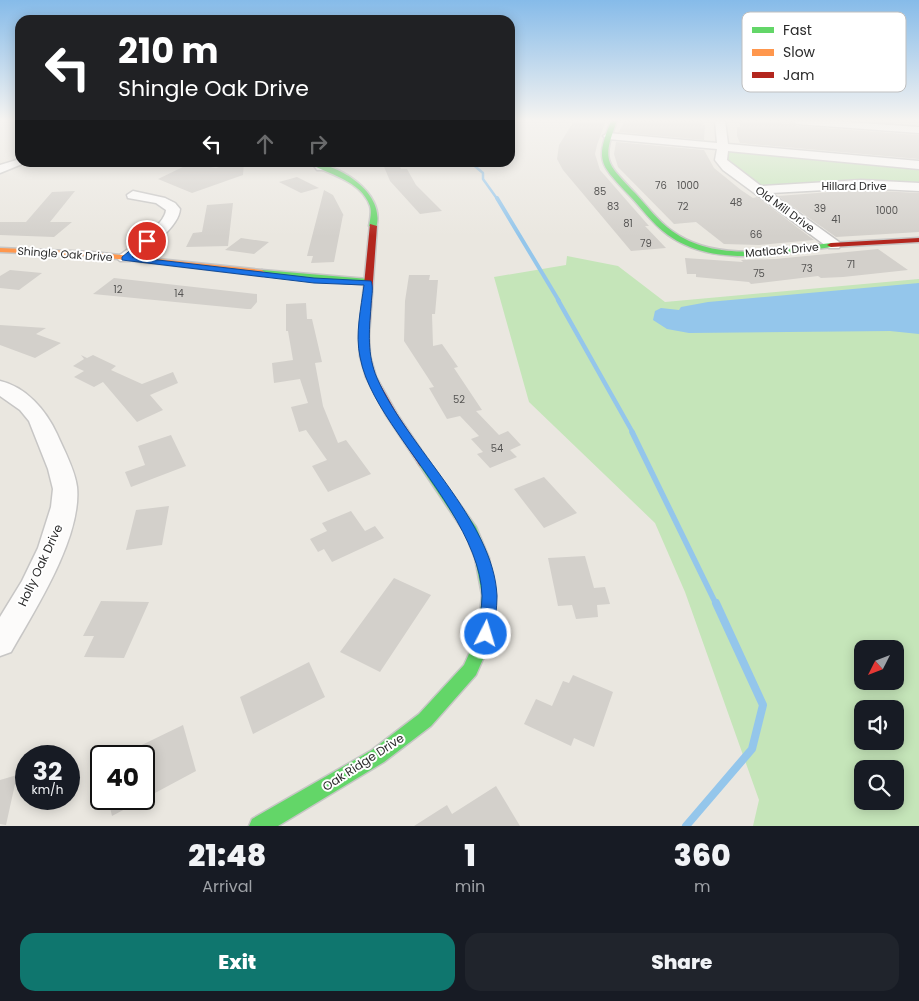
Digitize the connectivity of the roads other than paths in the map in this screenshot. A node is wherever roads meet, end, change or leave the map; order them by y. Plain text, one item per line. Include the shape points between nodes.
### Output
1 (604, 160) edge
2 (721, 160) edge
3 (868, 160) edge
4 (15, 164) edge
5 (919, 164) edge
6 (322, 167) edge
7 (0, 169) edge
8 (919, 187) edge
9 (760, 190) junction
10 (133, 195) dead end
11 (919, 240) edge
12 (834, 246) junction
13 (0, 250) edge
14 (125, 258) junction
15 (368, 282) junction
16 (0, 387) edge
17 (0, 643) edge
18 (259, 826) edge

1 - 12 street, Matlack Drive via 607,168 681,241 705,249 748,254
2 - 9 street, Old Mill Drive
3 - 5 street
4 - 7 street
6 - 15 street, Oak Ridge Drive via 363,190 374,208
8 - 9 street, Hillard Drive via 861,184
9 - 12 street, Old Mill Drive
10 - 14 street via 167,204 174,214
11 - 12 street, Matlack Drive
13 - 14 street, Shingle Oak Drive
14 - 15 street, Shingle Oak Drive via 314,280
15 - 18 street, Oak Ridge Drive via 364,336 371,377 392,415 471,531 482,558 489,595 486,634 470,670 425,720 378,756
16 - 17 street, Holly Oak Drive via 35,412 43,423 65,487 64,510 50,548 29,594

